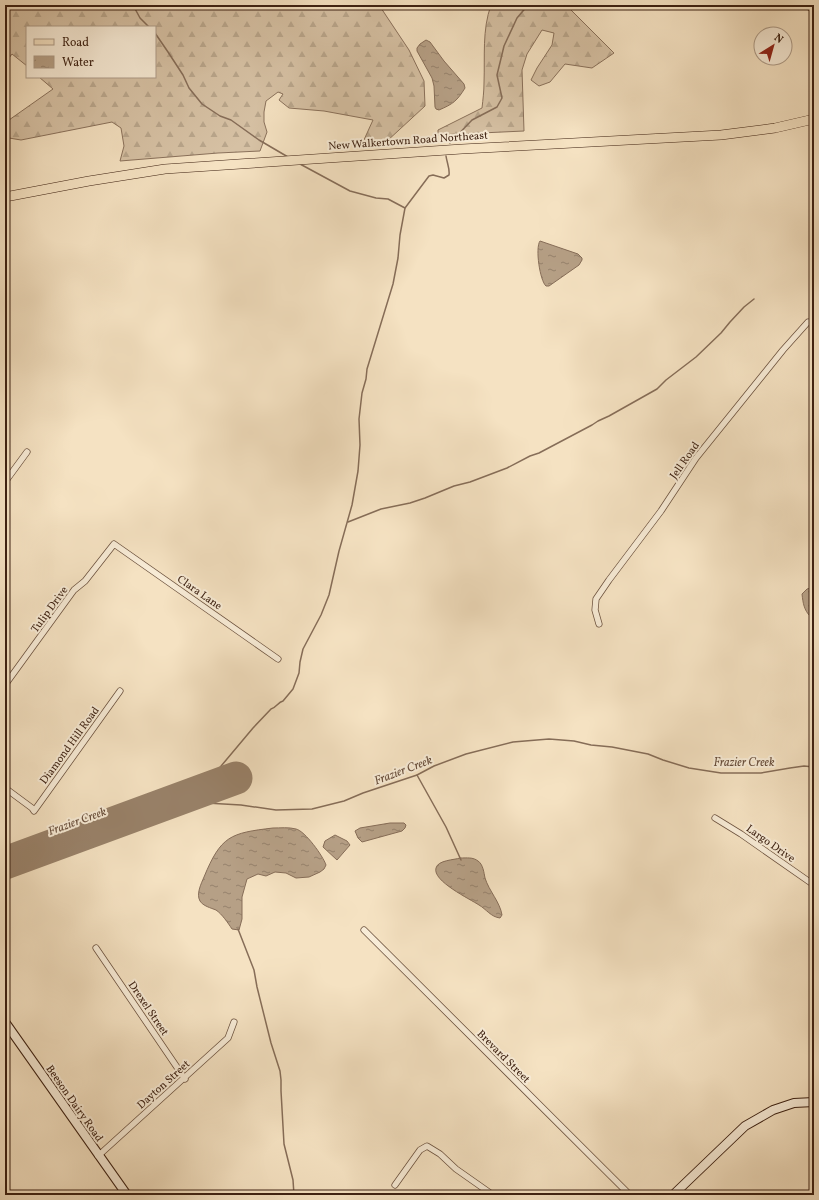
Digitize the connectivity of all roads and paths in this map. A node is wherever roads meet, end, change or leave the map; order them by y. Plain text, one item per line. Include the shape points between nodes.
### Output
1 (806, 5) edge
2 (814, 10) edge
3 (814, 119) edge
4 (5, 197) edge
5 (814, 323) edge
6 (27, 452) dead end
7 (5, 482) edge
8 (111, 547) joint
9 (599, 624) dead end
10 (278, 659) dead end
11 (5, 686) edge
12 (120, 691) dead end
13 (5, 788) edge
14 (715, 818) dead end
15 (814, 885) edge
16 (364, 930) dead end
17 (96, 948) dead end
18 (5, 1022) edge
19 (234, 1022) dead end
20 (185, 1079) junction
21 (814, 1102) edge
22 (98, 1156) junction
23 (395, 1185) dead end
24 (127, 1195) edge
25 (493, 1195) edge
26 (630, 1195) edge
27 (673, 1195) edge

1 - 2 street
3 - 4 main road, New Walkertown Road Northeast via 775,128 721,135 469,148 165,169
5 - 9 street, Jell Road via 808,322 783,350 696,458 661,511 596,599 595,610
6 - 7 street
8 - 10 street, Clara Lane via 114,544
8 - 11 street, Tulip Drive via 85,581 74,590
12 - 13 street, Diamond Hill Road via 34,810
14 - 15 street, Largo Drive
16 - 26 street, Brevard Street
17 - 20 street, Drexel Street
18 - 22 street, Beeson Dairy Road
19 - 20 street, Dayton Street via 228,1038
20 - 22 street, Dayton Street
21 - 27 street via 794,1103 772,1110 746,1126
22 - 24 street, Beeson Dairy Road
23 - 25 street via 420,1150 427,1146

